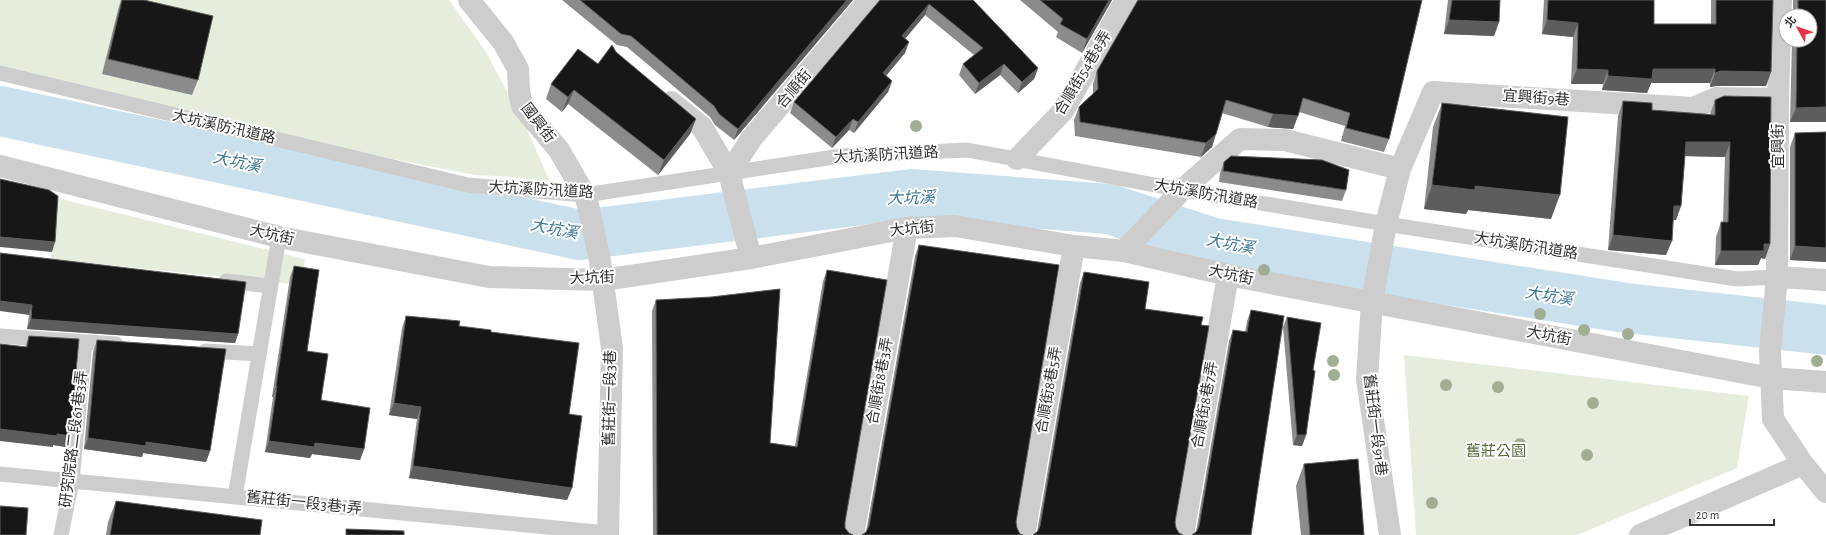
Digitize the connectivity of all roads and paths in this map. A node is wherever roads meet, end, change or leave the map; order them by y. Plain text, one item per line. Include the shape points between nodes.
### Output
1 (469, 0) edge
2 (869, 0) edge
3 (1126, 0) edge
4 (1781, 0) edge
5 (0, 74) edge
6 (654, 87) edge
7 (1778, 99) junction
8 (1017, 159) junction
9 (0, 166) edge
10 (1400, 169) junction
11 (730, 178) junction
12 (1182, 190) junction
13 (587, 200) junction
14 (1386, 224) junction
15 (907, 228) junction
16 (279, 237) junction
17 (1074, 246) junction
18 (749, 251) junction
19 (1124, 251) junction
20 (602, 270) junction
21 (1228, 275) junction
22 (209, 279) edge
23 (1826, 280) edge
24 (1776, 284) junction
25 (270, 286) junction
26 (1373, 296) junction
27 (0, 336) edge
28 (85, 342) junction
29 (133, 346) edge
30 (188, 349) edge
31 (259, 354) junction
32 (1771, 378) junction
33 (1826, 382) edge
34 (1803, 464) junction
35 (0, 474) edge
36 (72, 481) junction
37 (1826, 492) edge
38 (235, 496) junction
39 (608, 534) edge
40 (61, 535) edge
41 (853, 535) edge
42 (1024, 535) edge
43 (1183, 535) edge
44 (1390, 535) edge
45 (1640, 535) edge

1 - 13 street, 國興街 via 503,42 518,69 518,91 522,106 559,150
2 - 11 street, 合順街 via 752,138
3 - 8 street, 合順街54巷8弄 via 1063,111
4 - 7 street, 宜興街
5 - 13 lane, 大坑溪防汛道路 via 468,185
6 - 11 street via 702,127
7 - 10 street, 宜興街9巷 via 1716,98 1693,108 1433,92
7 - 24 street, 宜興街 via 1788,135
8 - 11 lane, 大坑溪防汛道路 via 967,150 842,156
8 - 12 lane, 大坑溪防汛道路
9 - 16 street, 大坑街
10 - 12 street via 1285,140 1240,139
10 - 14 street, 宜興街9巷
11 - 13 lane, 大坑溪防汛道路
11 - 18 street
12 - 14 lane, 大坑溪防汛道路
12 - 19 street
13 - 20 street, 國興街
14 - 24 lane, 大坑溪防汛道路
14 - 26 street, 舊莊街一段91巷
15 - 17 street, 大坑街 via 955,226
15 - 18 street, 大坑街
15 - 41 street, 合順街8巷3弄
16 - 20 street, 大坑街 via 489,277
16 - 25 lane
17 - 19 street, 大坑街
17 - 42 street, 合順街8巷5弄
18 - 20 street, 大坑街
19 - 21 street, 大坑街
20 - 39 street, 舊莊街一段3巷 via 612,348
21 - 26 street, 大坑街
21 - 43 street, 合順街8巷7弄
22 - 25 lane
23 - 24 street
24 - 32 street, 宜興街 via 1770,351
25 - 31 lane
26 - 32 street, 大坑街
26 - 44 street, 舊莊街一段91巷 via 1367,379
27 - 28 lane
28 - 29 lane
28 - 36 lane, 研究院路二段61巷3弄
30 - 31 lane
31 - 38 lane
32 - 33 street, 大坑街
32 - 34 street, 宜興街 via 1773,419
34 - 37 street, 宜興街
34 - 45 street
35 - 36 lane, 舊莊街一段3巷1弄
36 - 38 lane, 舊莊街一段3巷1弄
36 - 40 lane, 研究院路二段61巷3弄
38 - 39 lane, 舊莊街一段3巷1弄

